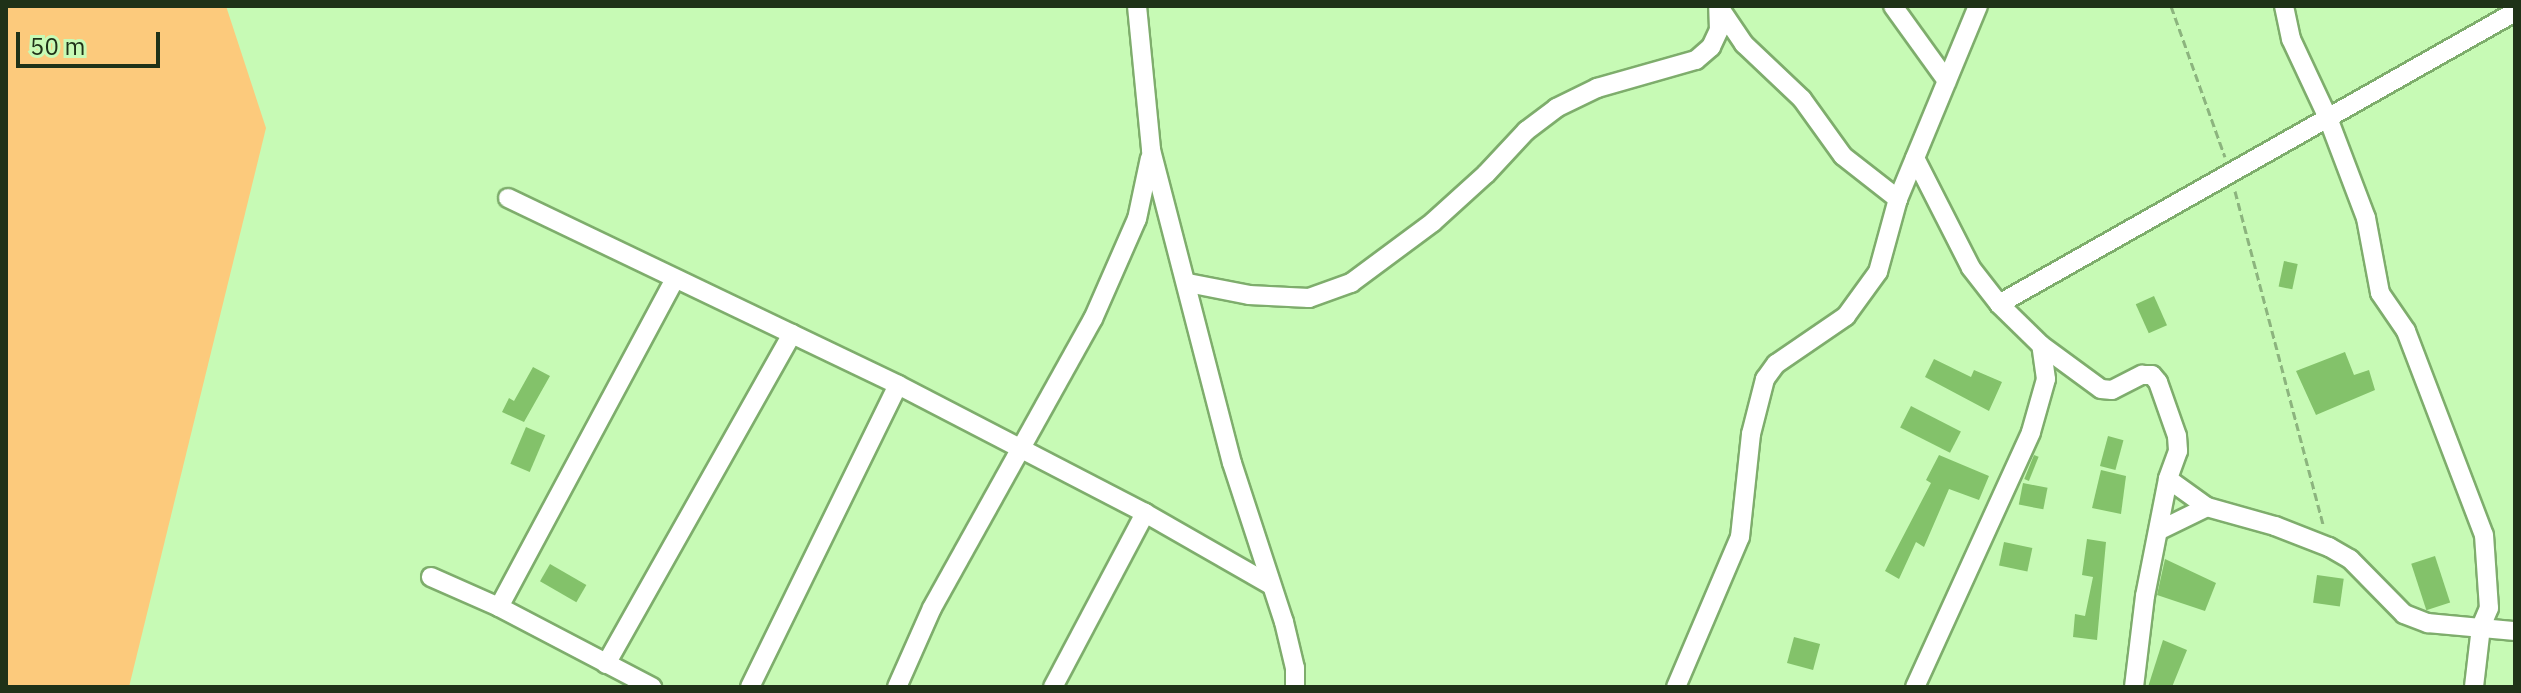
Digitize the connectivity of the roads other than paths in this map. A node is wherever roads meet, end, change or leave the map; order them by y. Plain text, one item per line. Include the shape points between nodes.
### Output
1 (1137, 6) edge
2 (1718, 6) edge
3 (1893, 6) edge
4 (1978, 6) edge
5 (2284, 6) edge
6 (2515, 12) edge
7 (1947, 81) junction
8 (2328, 118) junction
9 (1151, 150) junction
10 (1915, 158) junction
11 (508, 198) dead end
12 (1898, 199) junction
13 (675, 279) junction
14 (1188, 283) junction
15 (1999, 304) junction
16 (792, 334) junction
17 (2041, 345) junction
18 (898, 385) junction
19 (1022, 450) junction
20 (2168, 479) junction
21 (2207, 507) junction
22 (1145, 513) junction
23 (2160, 530) junction
24 (431, 577) dead end
25 (1269, 584) junction
26 (499, 607) junction
27 (2481, 627) junction
28 (2515, 631) edge
29 (606, 664) junction
30 (652, 687) edge
31 (750, 687) edge
32 (897, 687) edge
33 (1053, 687) edge
34 (1295, 687) edge
35 (1676, 687) edge
36 (1915, 687) edge
37 (2134, 687) edge
38 (2474, 687) edge

1 - 9 street
2 - 12 street via 1744,44 1802,99 1843,156
2 - 14 street via 1719,30 1696,60 1597,88 1556,108 1433,222 1351,283 1309,298 1249,295
3 - 7 street
4 - 7 street
5 - 8 street via 2291,39
6 - 8 street
7 - 10 street
8 - 15 street
8 - 27 street via 2366,218 2380,293 2406,331 2484,535 2489,608
9 - 14 street
9 - 19 street via 1137,219 1093,319
10 - 12 street
10 - 15 street via 1971,268
11 - 13 street
12 - 35 street via 1878,272 1862,297 1846,316 1776,364 1765,379 1751,434 1740,537
13 - 16 street
13 - 26 street
14 - 25 street via 1232,463
15 - 17 street
16 - 18 street
16 - 29 street
17 - 20 street via 2101,389 2152,375 2177,436 2178,451
17 - 36 street via 2046,379 2031,432
18 - 19 street
18 - 31 street
19 - 22 street
19 - 32 street via 932,608
20 - 21 street
20 - 23 street
21 - 23 street
21 - 27 street via 2329,547 2350,559 2404,614 2428,623
22 - 25 street
22 - 33 street
23 - 37 street via 2145,596
24 - 26 street
25 - 34 street via 1284,622
26 - 29 street
27 - 28 street
27 - 38 street
29 - 30 street

